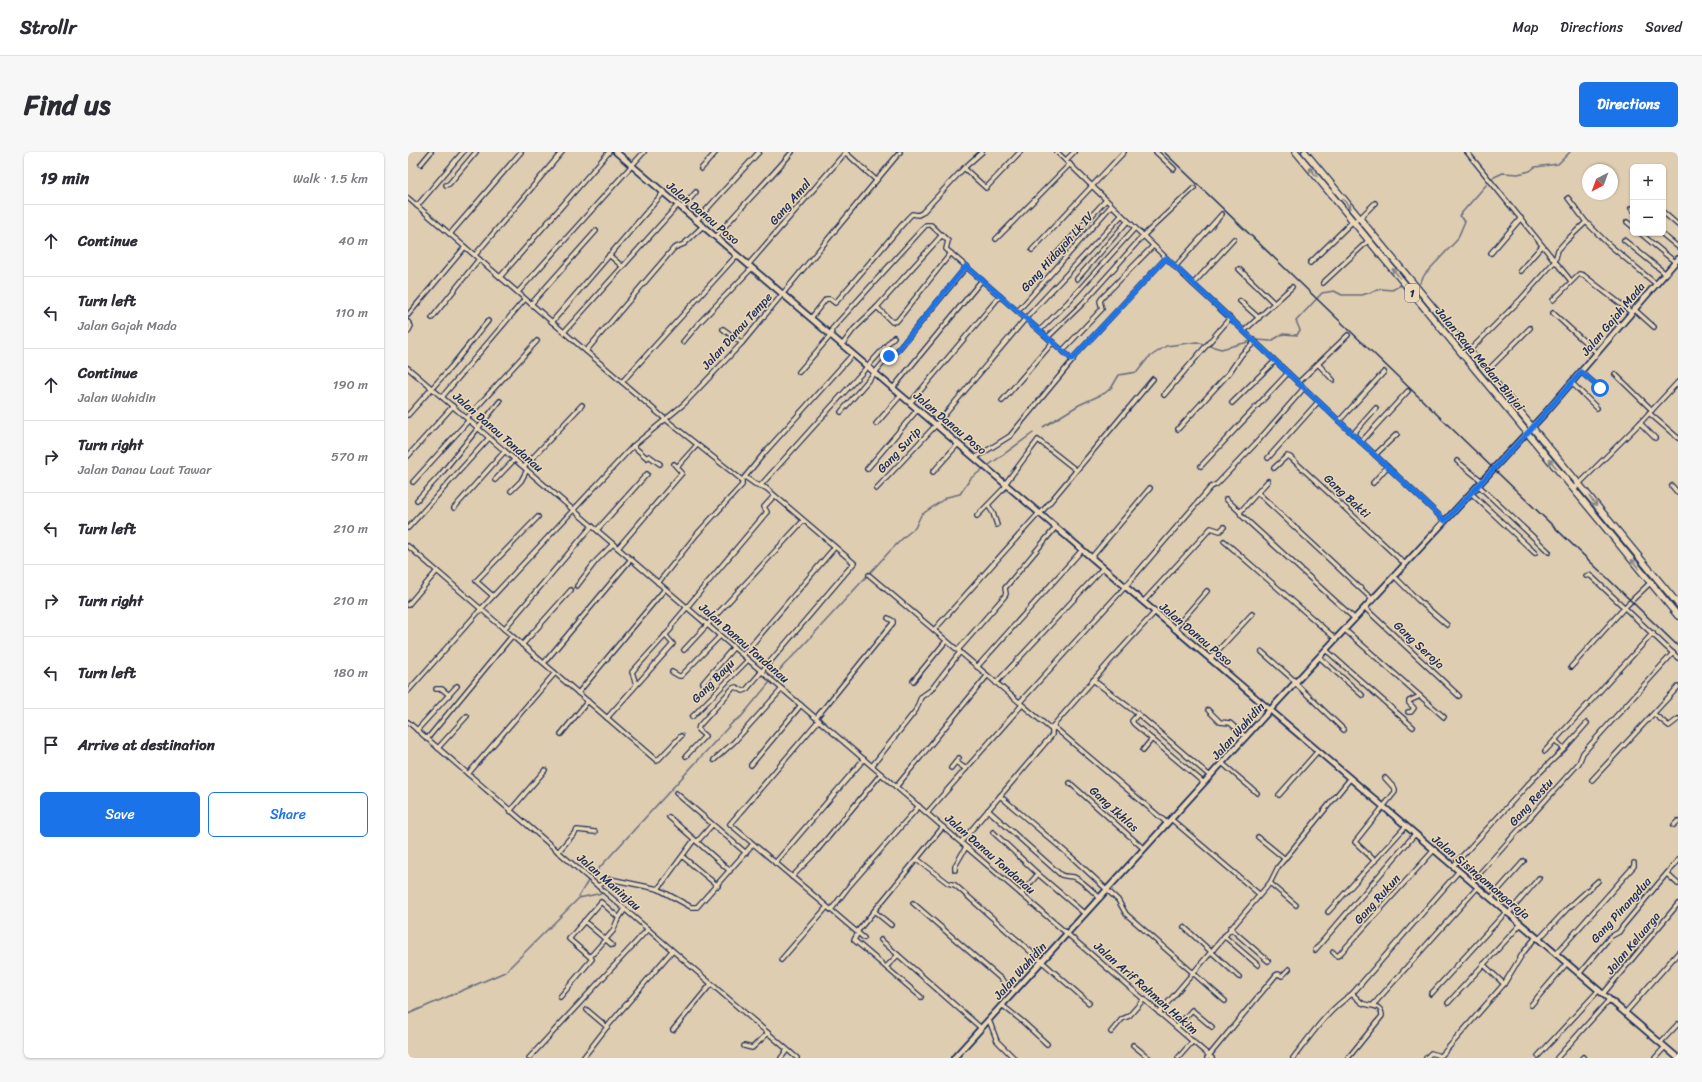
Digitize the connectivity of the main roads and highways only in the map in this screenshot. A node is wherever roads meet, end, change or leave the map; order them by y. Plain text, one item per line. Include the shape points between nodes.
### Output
1 (1296, 152) edge
2 (1305, 152) edge
3 (1678, 604) edge
4 (1678, 616) edge

4 -> 1 main road, Jalan Raya Medan-Binjai / 1
2 -> 3 main road, Jalan Raya Medan-Binjai / 1

